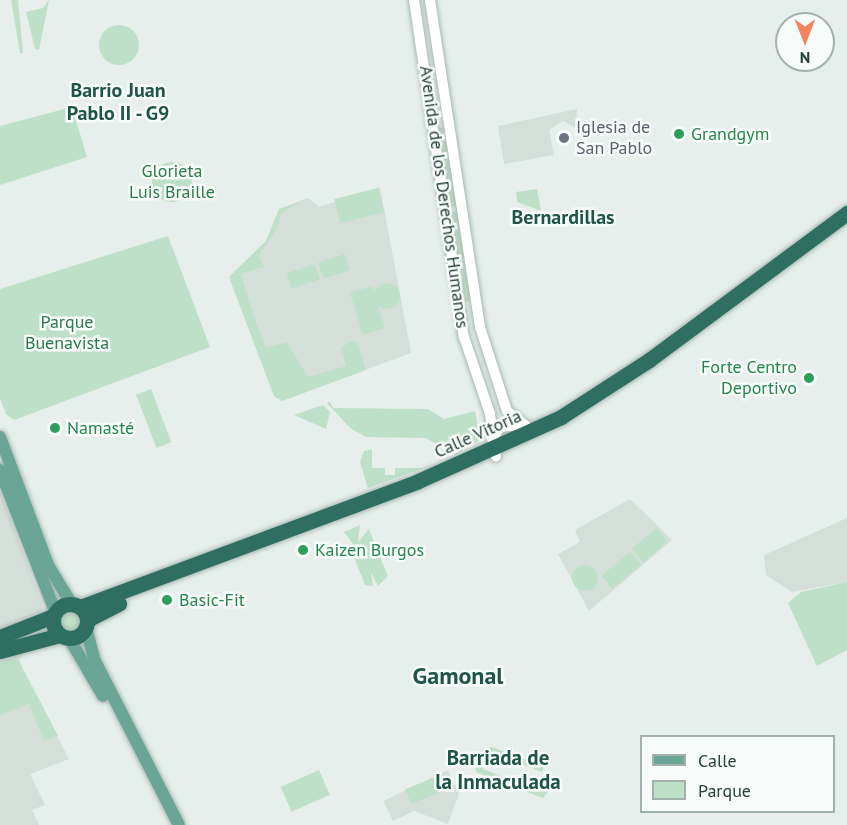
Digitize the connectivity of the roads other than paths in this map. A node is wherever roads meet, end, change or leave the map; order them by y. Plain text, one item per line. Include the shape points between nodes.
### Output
1 (414, 0) edge
2 (430, 0) edge
3 (847, 213) edge
4 (847, 224) edge
5 (497, 386) junction
6 (482, 392) junction
7 (526, 428) junction
8 (0, 438) edge
9 (493, 449) junction
10 (0, 470) edge
11 (54, 614) junction
12 (81, 614) junction
13 (0, 637) edge
14 (65, 637) junction
15 (0, 651) edge
16 (170, 825) edge
17 (179, 825) edge

1 - 6 street, Avenida de los Derechos Humanos via 462,321
2 - 5 street, Avenida de los Derechos Humanos via 480,327
3 - 7 highway, Calle Vitoria via 629,375
4 - 9 highway, Calle Vitoria via 612,395
5 - 6 street
5 - 7 street, Avenida de los Derechos Humanos
6 - 9 street, Avenida de los Derechos Humanos
7 - 9 highway, Calle Vitoria
8 - 12 main road via 48,565
9 - 12 highway, Calle Vitoria
10 - 11 main road
11 - 12 highway
11 - 13 highway
11 - 14 highway
12 - 14 highway
12 - 17 main road via 95,661
14 - 15 highway
14 - 16 main road

